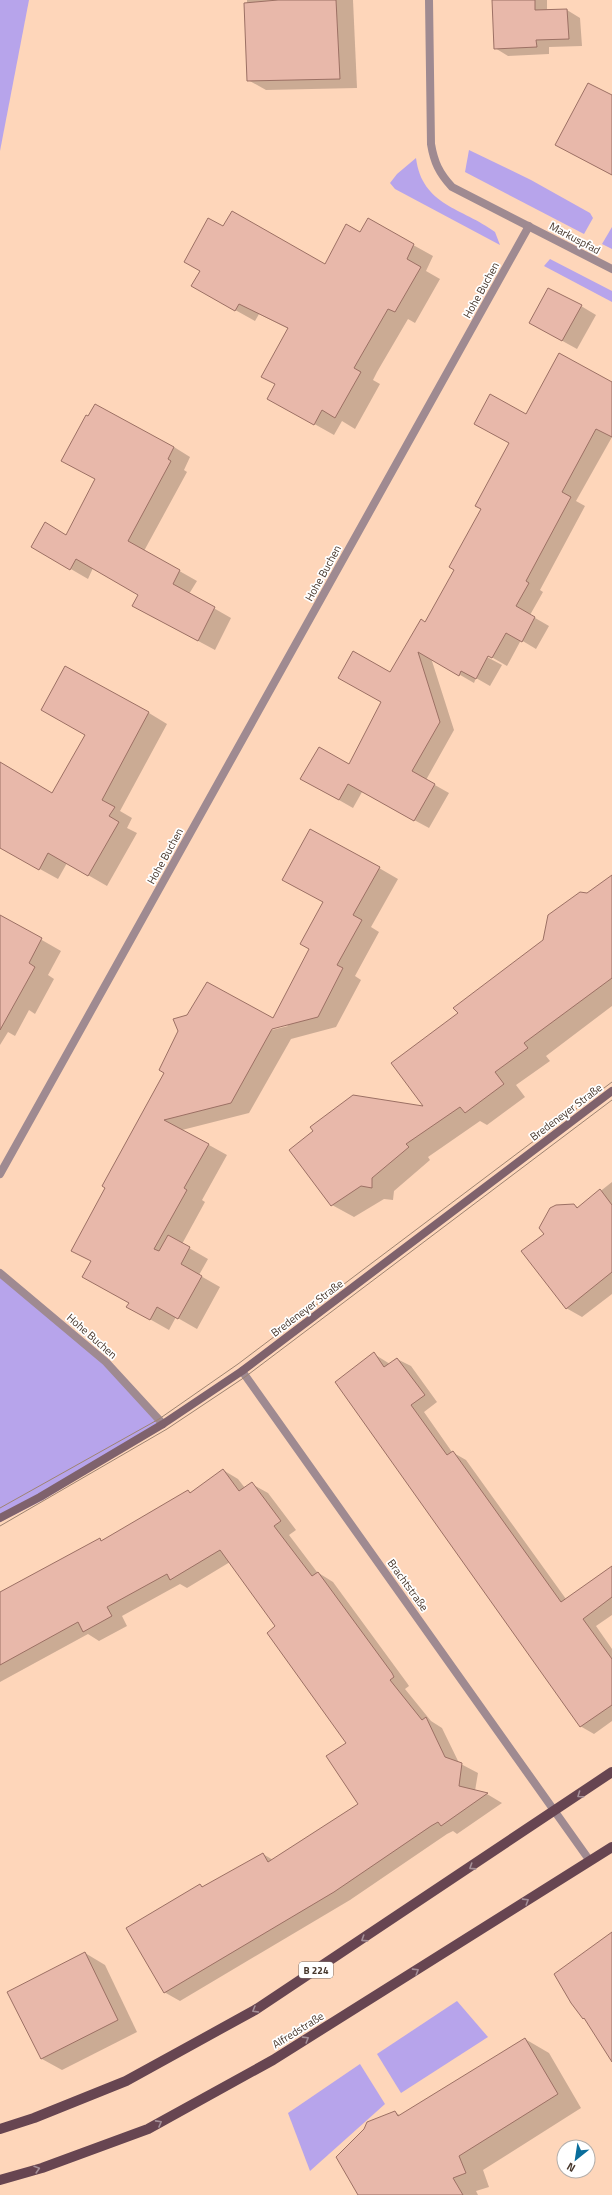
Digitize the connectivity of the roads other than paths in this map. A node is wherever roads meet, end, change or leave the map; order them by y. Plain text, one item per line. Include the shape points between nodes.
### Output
1 (429, 0) edge
2 (529, 226) junction
3 (612, 269) edge
4 (612, 1091) edge
5 (0, 1174) edge
6 (0, 1273) edge
7 (242, 1371) junction
8 (163, 1424) junction
9 (0, 1518) edge
10 (612, 1772) edge
11 (556, 1812) junction
12 (612, 1847) edge
13 (590, 1861) junction
14 (0, 2129) edge
15 (0, 2180) edge

1 - 2 street via 431,144 440,174 452,187
2 - 3 street, Markuspfad
2 - 5 street, Hohe Buchen
4 - 7 street, Bredeneyer Straße
6 - 8 street, Hohe Buchen via 106,1362
7 - 8 street, Bredeneyer Straße
7 - 11 street, Brachtstraße
8 - 9 street, Bredeneyer Straße
10 -> 11 main road, B 224
11 - 13 street
11 -> 14 main road, B 224 via 255,2010 126,2081
12 - 13 main road, Alfredstraße
15 -> 13 main road, Alfredstraße via 42,2168 148,2129 273,2060

